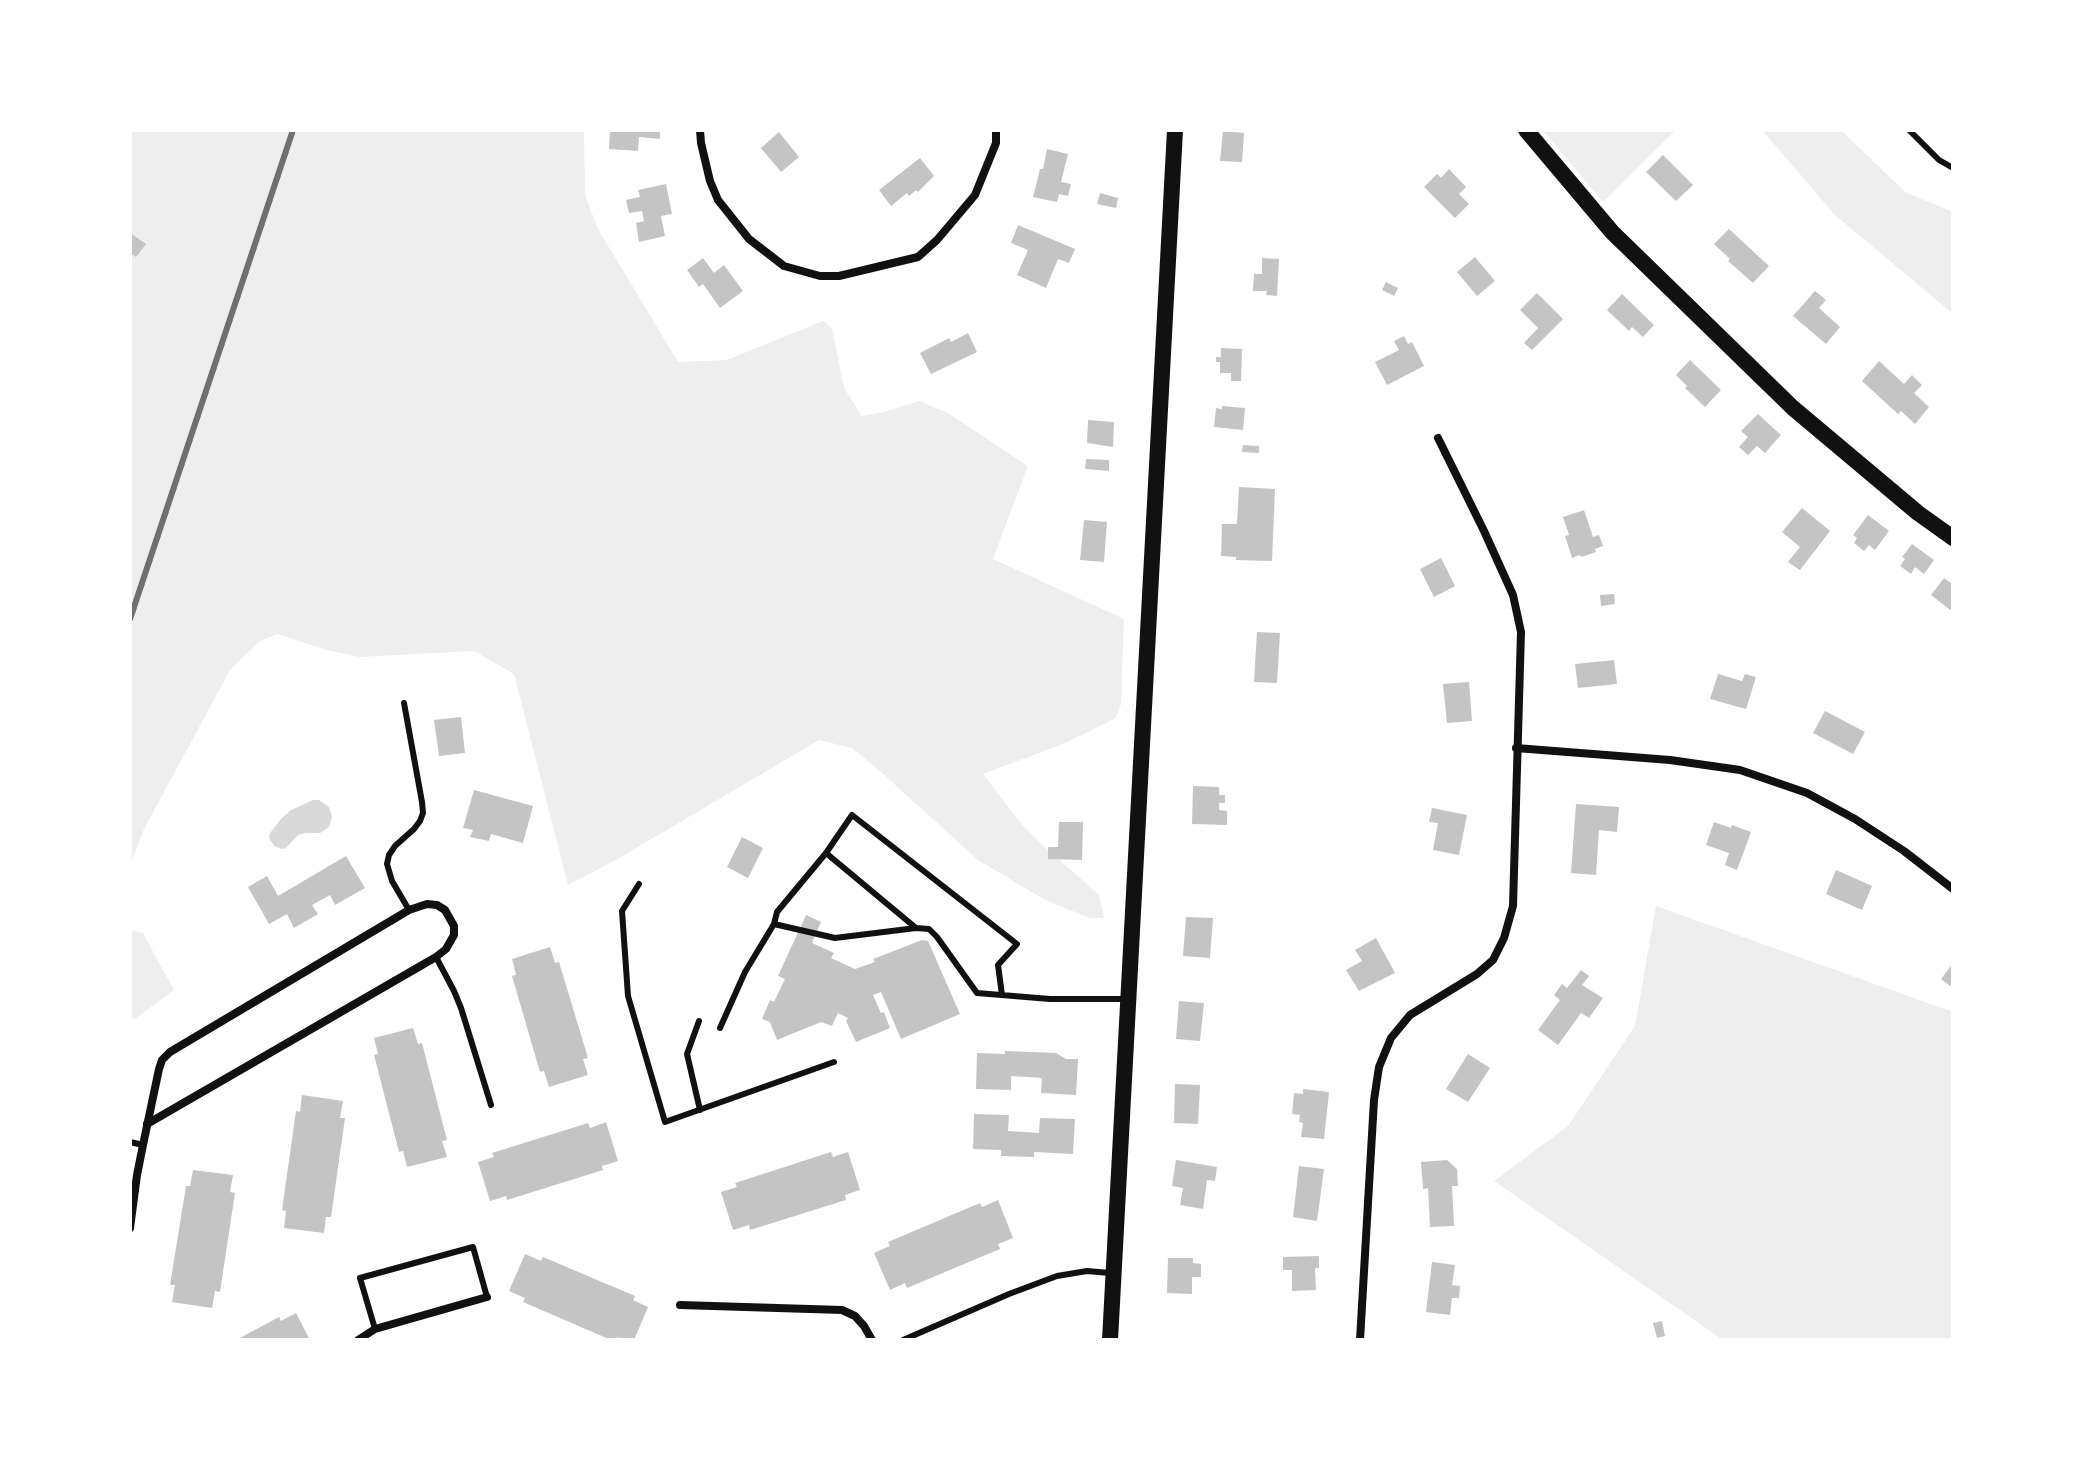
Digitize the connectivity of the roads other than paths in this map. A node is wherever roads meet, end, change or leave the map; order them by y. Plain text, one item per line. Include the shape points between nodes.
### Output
1 (700, 130) edge
2 (996, 130) edge
3 (1175, 130) edge
4 (1526, 130) edge
5 (1909, 130) edge
6 (1953, 168) edge
7 (1438, 438) dead end
8 (1953, 538) edge
9 (404, 703) dead end
10 (1516, 748) junction
11 (826, 853) junction
12 (639, 884) dead end
13 (1953, 889) edge
14 (409, 910) junction
15 (774, 924) junction
16 (916, 928) junction
17 (436, 957) junction
18 (1002, 995) junction
19 (1128, 999) junction
20 (699, 1021) dead end
21 (720, 1028) dead end
22 (834, 1062) dead end
23 (491, 1105) dead end
24 (700, 1110) junction
25 (147, 1124) junction
26 (130, 1142) edge
27 (143, 1145) junction
28 (130, 1228) edge
29 (1113, 1274) junction
30 (487, 1297) joint
31 (680, 1305) dead end
32 (375, 1329) junction
33 (358, 1340) edge
34 (872, 1340) edge
35 (903, 1340) edge
36 (1110, 1340) edge
37 (1360, 1340) edge

1 - 2 street via 718,200 749,239 784,266 839,276 918,257 937,240 975,195
3 - 19 main road
4 - 8 main road via 1612,232 1793,408
5 - 6 lane
7 - 10 street via 1513,595 1521,632
9 - 14 lane via 423,813 387,864
10 - 13 street via 1740,770 1807,793 1855,819
10 - 37 street via 1513,906 1504,938 1493,960 1477,974 1410,1015 1391,1038 1379,1067
11 - 15 lane via 777,912
11 - 16 lane
11 - 18 lane via 852,815 1017,944 998,965
12 - 24 lane via 622,911 628,996 665,1122
14 - 17 street via 427,904 445,910 454,935
14 - 25 street via 170,1052 159,1069
15 - 16 lane via 835,938
15 - 21 lane
16 - 18 lane via 929,929 937,937 977,993
17 - 23 lane via 461,1008
17 - 25 street
18 - 19 lane
19 - 29 main road
20 - 24 lane via 687,1054
22 - 24 lane
25 - 27 street
26 - 27 lane
27 - 28 street
29 - 35 lane via 1057,1276
29 - 36 main road
30 - 32 street
30 - 32 lane via 473,1247 360,1278
31 - 34 street via 842,1310 855,1316
32 - 33 street

